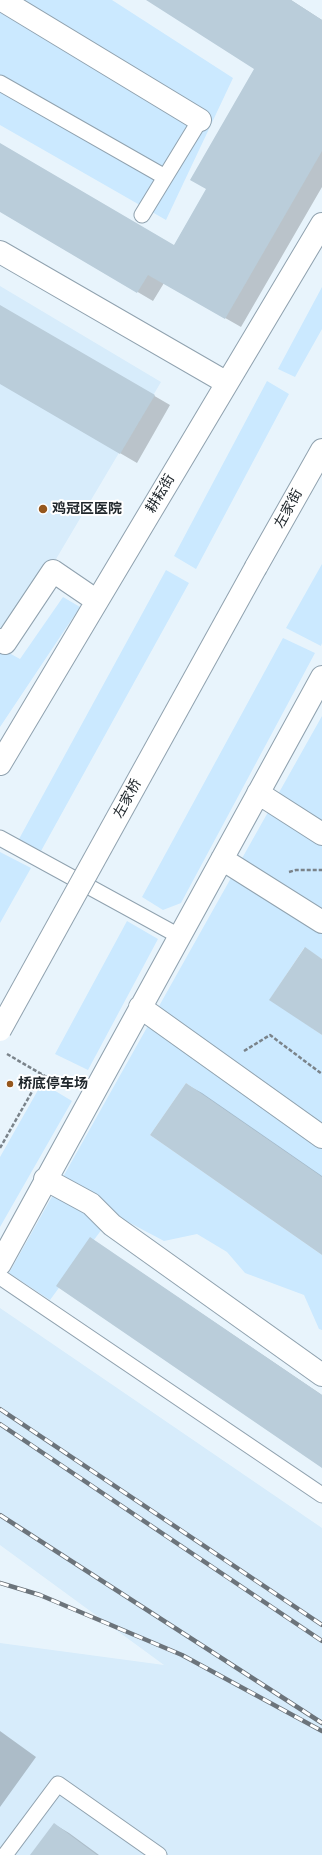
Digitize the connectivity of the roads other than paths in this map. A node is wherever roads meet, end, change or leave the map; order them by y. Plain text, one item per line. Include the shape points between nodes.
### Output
1 (2, 0) edge
2 (0, 83) edge
3 (200, 120) joint
4 (165, 177) junction
5 (142, 215) dead end
6 (322, 224) edge
7 (0, 252) edge
8 (228, 383) junction
9 (322, 450) edge
10 (256, 567) joint
11 (97, 601) junction
12 (0, 640) edge
13 (322, 678) edge
14 (0, 764) edge
15 (258, 793) junction
16 (322, 834) edge
17 (0, 838) edge
18 (222, 858) junction
19 (322, 922) edge
20 (179, 936) junction
21 (140, 1007) junction
22 (0, 1030) edge
23 (322, 1137) edge
24 (45, 1179) junction
25 (3, 1251) edge
26 (0, 1277) edge
27 (322, 1375) edge
28 (322, 1495) edge
29 (5, 1855) edge
30 (159, 1855) edge

1 - 3 street
2 - 4 lane
3 - 4 lane
4 - 5 lane
6 - 8 street, 耕耘街
7 - 8 street
8 - 11 street, 耕耘街
9 - 10 street, 左家街
10 - 22 street, 左家桥, bridge
11 - 12 street via 53,572 5,643
11 - 14 street, 耕耘街
13 - 15 street
15 - 16 street
15 - 18 street
17 - 20 lane
18 - 19 street
18 - 20 street
20 - 21 street
21 - 23 street
21 - 24 street
24 - 25 street
24 - 27 street via 91,1204 112,1225
26 - 28 lane
29 - 30 lane via 58,1784

